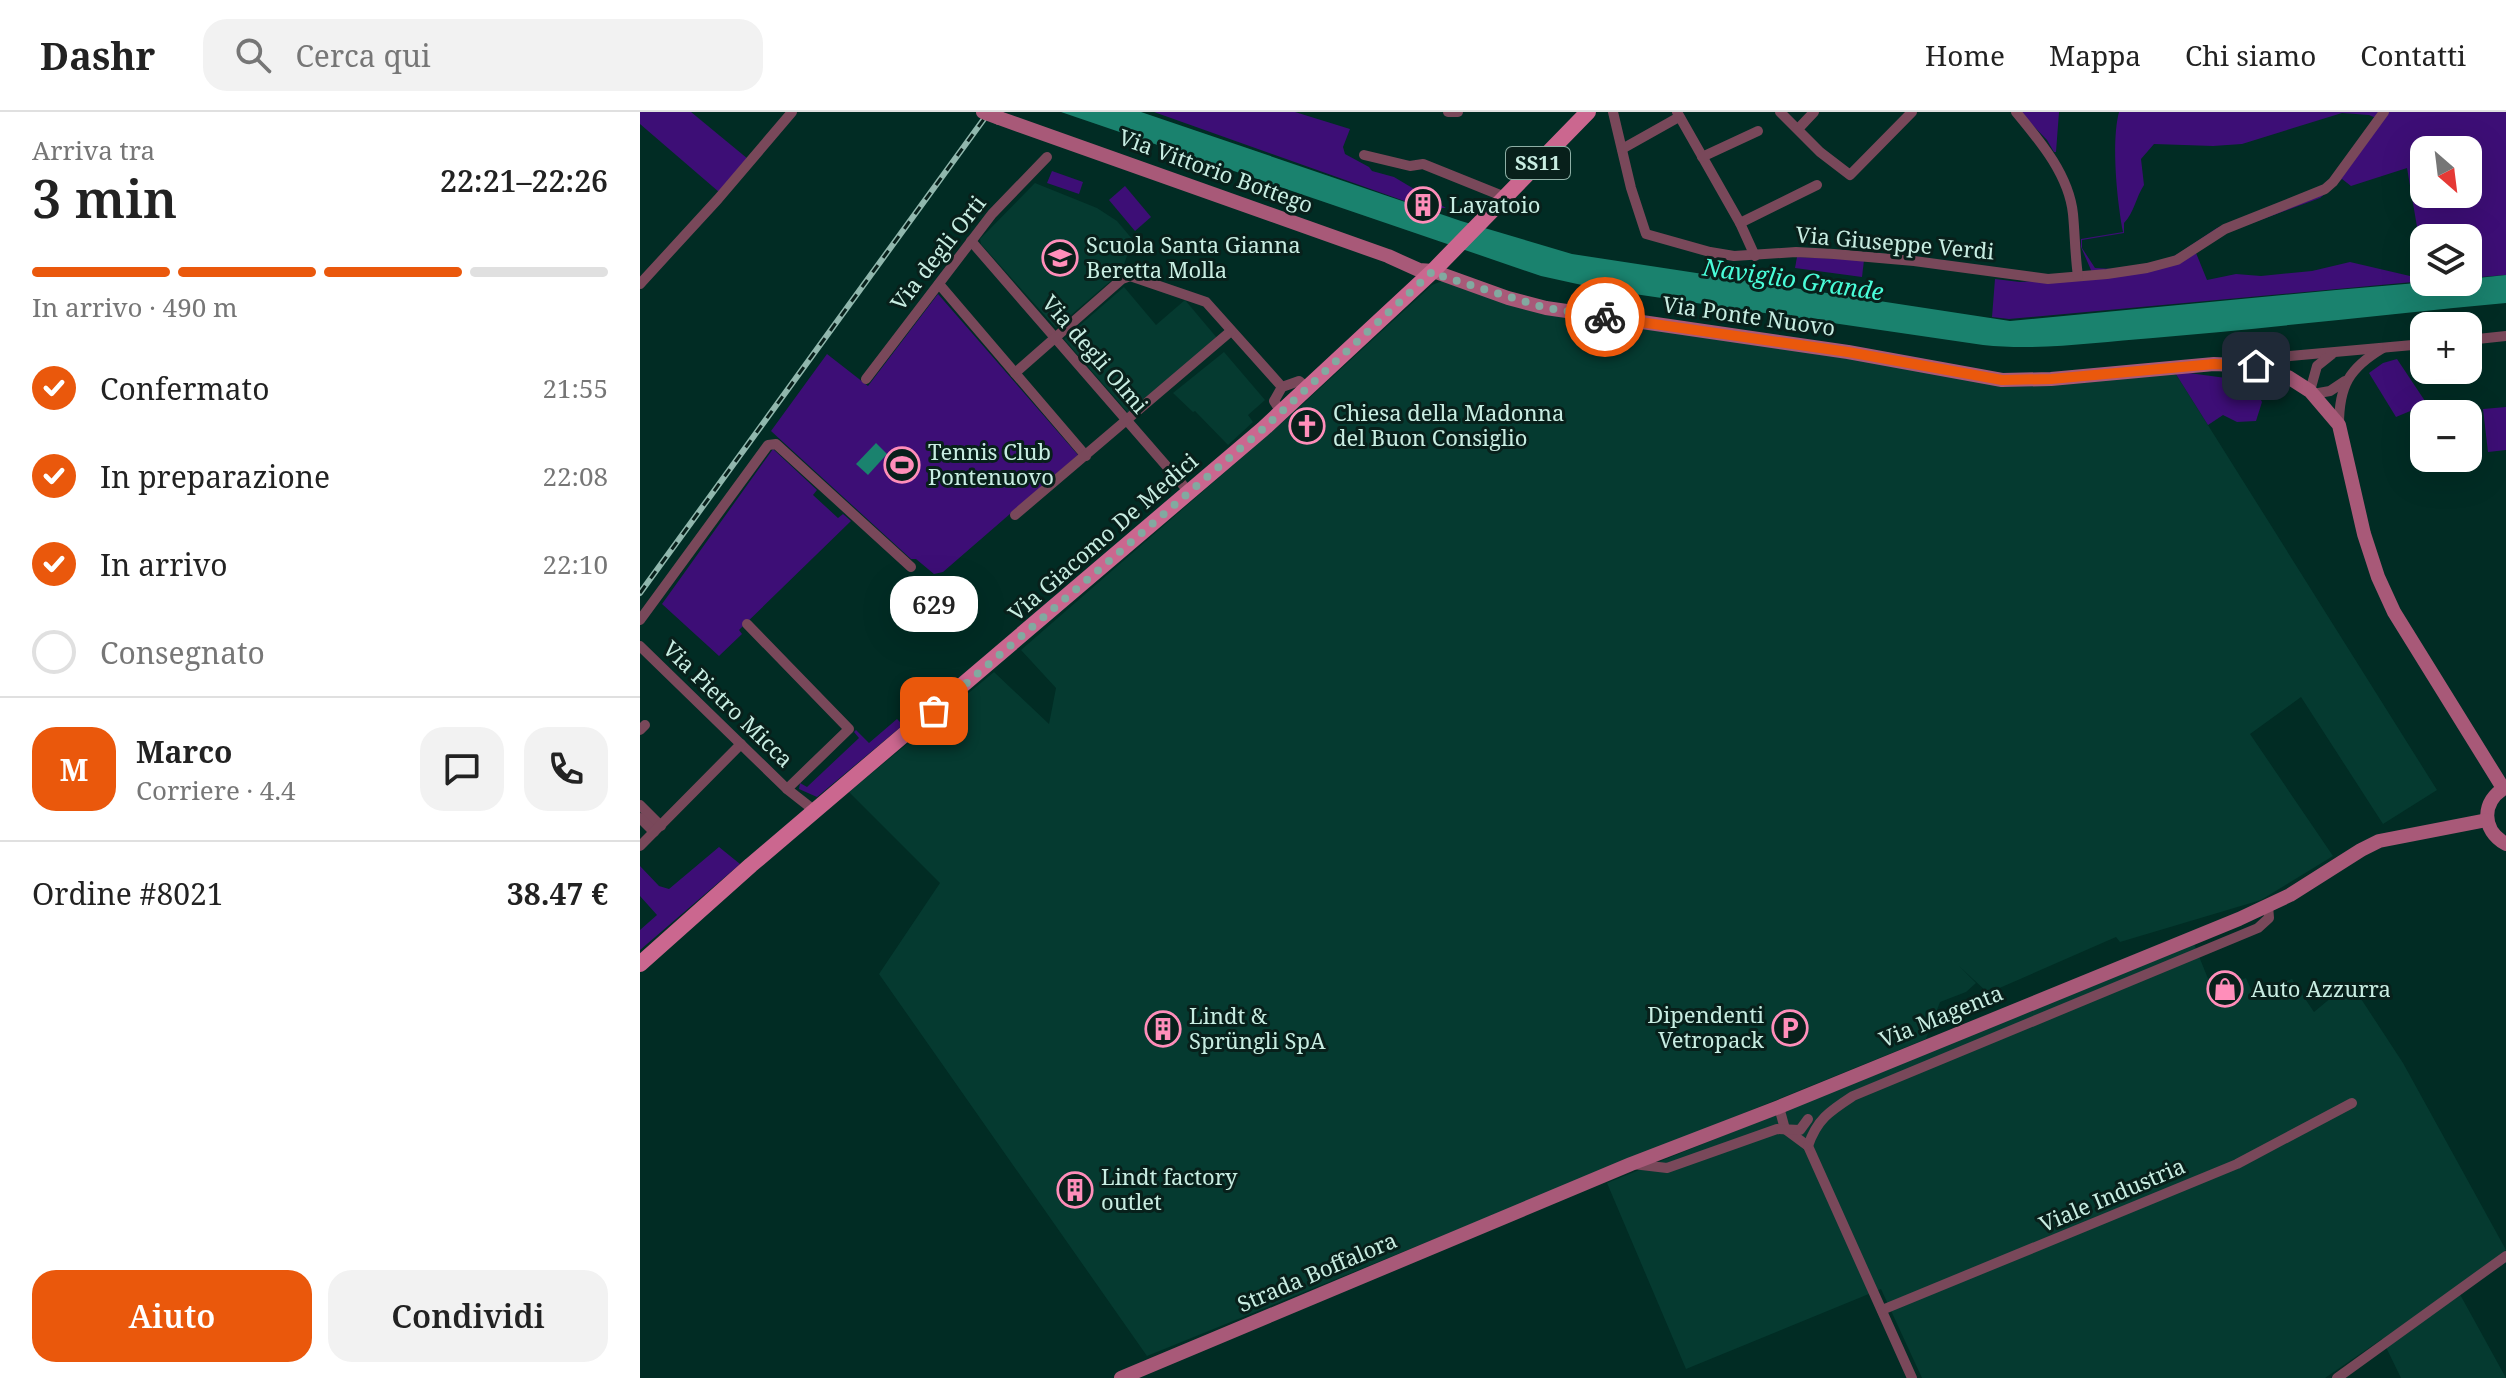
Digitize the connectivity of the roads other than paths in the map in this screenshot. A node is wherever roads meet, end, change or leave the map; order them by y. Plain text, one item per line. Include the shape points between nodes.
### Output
1 (792, 112) edge
2 (983, 112) edge
3 (1448, 112) edge
4 (1458, 112) edge
5 (1588, 112) edge
6 (1613, 112) edge
7 (1780, 112) edge
8 (1814, 112) edge
9 (1912, 112) edge
10 (2016, 112) edge
11 (2384, 112) edge
12 (1678, 114) edge
13 (1798, 129) junction
14 (1758, 131) dead end
15 (1622, 149) junction
16 (1364, 155) dead end
17 (1047, 157) dead end
18 (1702, 157) junction
19 (1817, 185) dead end
20 (1505, 197) junction
21 (1740, 223) junction
22 (971, 241) junction
23 (1755, 256) junction
24 (1438, 266) junction
25 (2078, 276) junction
26 (640, 284) edge
27 (939, 284) junction
28 (1231, 331) junction
29 (2506, 336) edge
30 (1055, 337) junction
31 (2482, 339) edge
32 (2410, 345) edge
33 (2385, 347) junction
34 (2341, 350) junction
35 (2256, 366) junction
36 (1015, 373) junction
37 (2349, 377) junction
38 (866, 379) dead end
39 (1282, 387) junction
40 (1308, 388) junction
41 (2311, 392) junction
42 (1281, 412) junction
43 (1127, 421) junction
44 (2339, 425) junction
45 (1086, 456) junction
46 (1189, 492) junction
47 (1015, 515) dead end
48 (911, 567) dead end
49 (640, 620) edge
50 (747, 624) dead end
51 (640, 646) edge
52 (741, 744) junction
53 (2505, 787) edge
54 (787, 789) junction
55 (640, 805) edge
56 (815, 811) junction
57 (640, 818) edge
58 (2487, 820) junction
59 (658, 829) junction
60 (2506, 844) edge
61 (640, 846) edge
62 (2268, 906) junction
63 (640, 964) edge
64 (1795, 1100) junction
65 (2352, 1103) dead end
66 (1779, 1107) junction
67 (1811, 1124) junction
68 (1785, 1129) junction
69 (1808, 1146) junction
70 (1631, 1164) junction
71 (1529, 1207) joint
72 (2506, 1256) edge
73 (1882, 1310) junction
74 (1121, 1378) edge
75 (1912, 1378) edge
76 (2337, 1378) edge

1 - 26 street
2 - 24 street, Via Vittorio Bottego, bridge via 1419,270
3 - 4 street
5 - 20 main road, SS11
6 - 15 street, Via Giuseppe Verdi
7 - 13 street
8 - 13 street
9 - 13 street via 1850,175
10 - 25 street via 2046,148 2065,187 2073,212
11 - 25 street, Via Giuseppe Verdi via 2333,182 2317,193 2225,229 2177,260
12 - 15 street
12 - 18 street
14 - 18 street
15 - 23 street, Via Giuseppe Verdi via 1646,234 1710,252
16 - 20 street via 1423,164
17 - 22 street, Via degli Orti
18 - 21 street
19 - 21 street
20 - 24 main road, SS11
21 - 23 street
22 - 27 street, Via degli Orti
22 - 30 street, Via degli Olmi
23 - 25 street, Via Giuseppe Verdi via 1796,252 2048,279
24 - 35 street, Via Ponte Nuovo via 1508,298 1546,308 2002,380 2214,364
24 - 40 main road, Via Giacomo De Medici / SS11
27 - 36 street
27 - 38 street, Via degli Orti
28 - 30 street via 1206,302 1130,276
28 - 39 street
28 - 43 street
29 - 31 street
30 - 36 street
30 - 43 street, Via degli Olmi
32 - 33 street, Via Ponte Nuovo
33 - 34 street, Via Ponte Nuovo
33 - 37 street
34 - 35 street, Via Ponte Nuovo
34 - 41 street via 2317,366
35 - 41 street, Via Ponte Nuovo
36 - 45 street
37 - 41 street via 2330,391
37 - 44 street
39 - 40 street via 1299,381
39 - 42 street via 1274,401
40 - 42 main road, Via Giacomo De Medici / SS11
41 - 44 street, Via Ponte Nuovo
42 - 46 main road, Via Giacomo De Medici / SS11
43 - 45 street
43 - 46 street, Via degli Olmi
44 - 53 street via 2364,534 2394,612
45 - 47 street
46 - 56 main road, Via Giacomo De Medici / SS11
48 - 49 street via 776,444 768,445
50 - 54 street, Via Pietro Micca via 849,729
51 - 52 street, Via Pietro Micca
52 - 54 street, Via Pietro Micca
52 - 59 street
53 - 58 street via 2490,801
54 - 56 street, Via Pietro Micca
55 - 59 street
56 - 63 main road, Via Giacomo De Medici / SS11
57 - 59 street
58 - 60 street via 2496,838
58 - 62 street, Via Magenta via 2379,841
59 - 61 street
62 - 64 street, Via Magenta
62 - 67 street, Via Magenta via 2269,918 2258,928 1853,1096
64 - 66 street, Via Magenta
64 - 67 street
65 - 73 street, Viale Industria via 2237,1164
66 - 68 street
66 - 70 street, Via Magenta
67 - 68 street, Via Magenta
67 - 69 street
68 - 69 street
68 - 70 street, Via Magenta via 1667,1168
69 - 73 street
70 - 71 street, Via Magenta
71 - 74 street, Strada Boffalora
72 - 76 street
73 - 75 street

